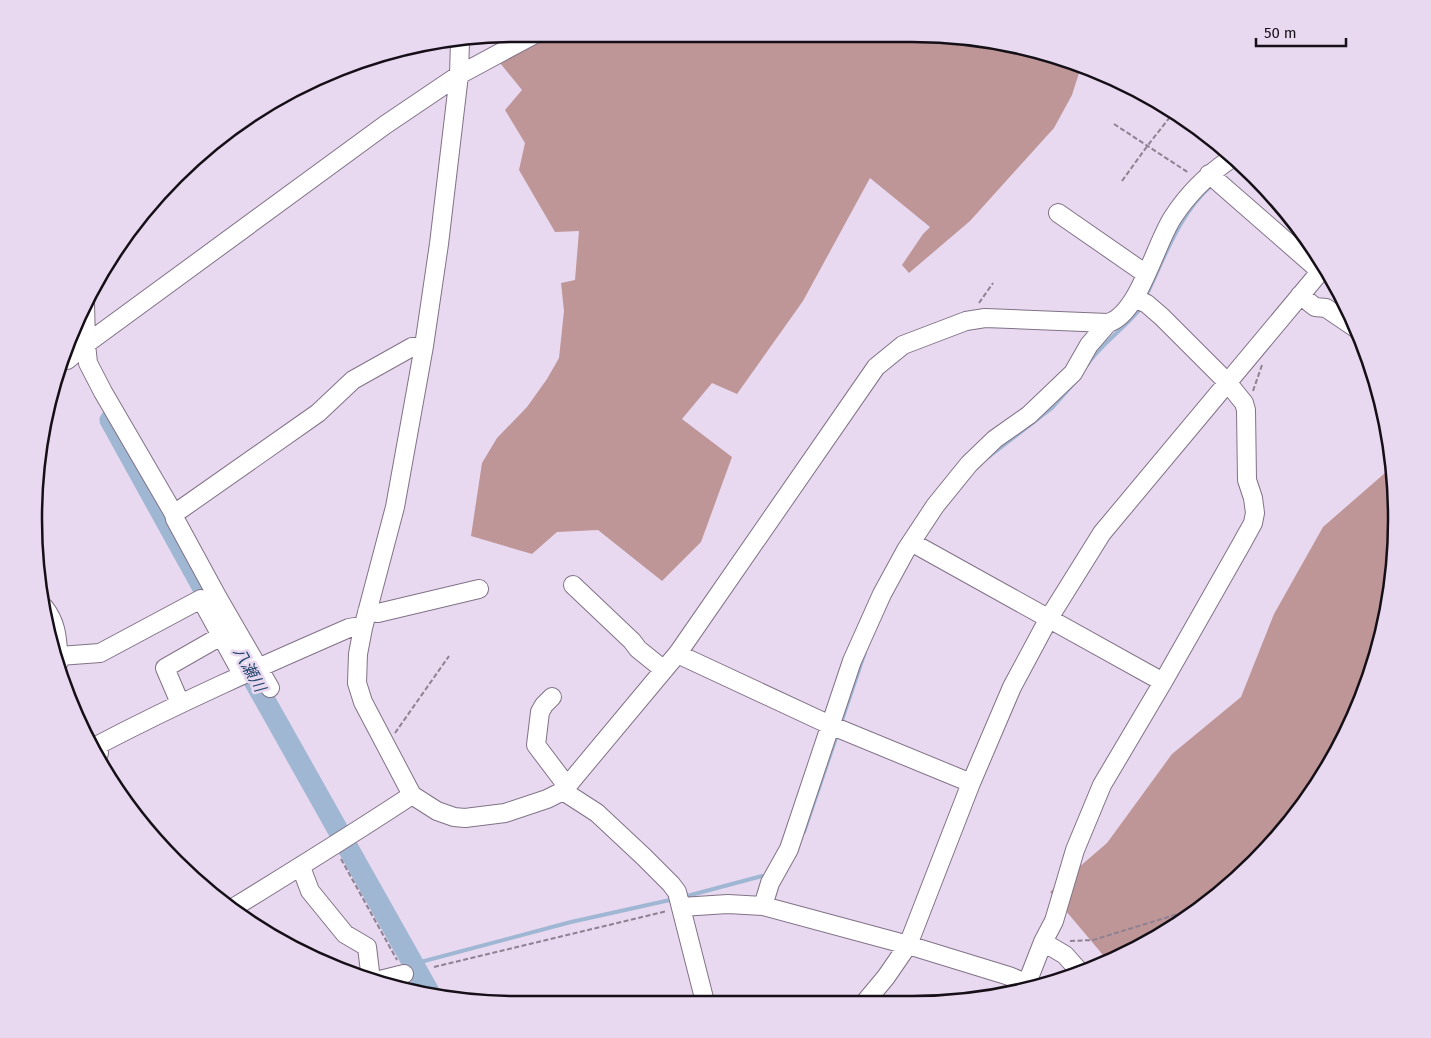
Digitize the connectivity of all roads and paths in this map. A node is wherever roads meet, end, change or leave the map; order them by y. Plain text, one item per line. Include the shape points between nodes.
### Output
1 (520, 42) edge
2 (460, 47) edge
3 (459, 75) junction
4 (1169, 118) edge
5 (1114, 124) dead end
6 (1148, 144) junction
7 (1227, 162) edge
8 (1205, 178) junction
9 (1122, 181) dead end
10 (1058, 213) dead end
11 (1313, 262) edge
12 (1319, 272) edge
13 (1146, 274) junction
14 (993, 283) dead end
15 (1300, 295) junction
16 (1136, 298) junction
17 (966, 321) junction
18 (1345, 322) edge
19 (1108, 324) junction
20 (79, 342) edge
21 (424, 346) junction
22 (1263, 362) dead end
23 (1227, 382) junction
24 (1246, 410) junction
25 (174, 514) junction
26 (912, 542) junction
27 (572, 585) dead end
28 (479, 589) dead end
29 (1049, 618) junction
30 (365, 620) junction
31 (221, 636) junction
32 (678, 653) junction
33 (449, 656) dead end
34 (64, 658) edge
35 (250, 670) junction
36 (664, 670) junction
37 (1163, 682) junction
38 (270, 688) dead end
39 (552, 697) dead end
40 (180, 703) junction
41 (830, 725) junction
42 (385, 743) junction
43 (99, 744) edge
44 (971, 783) junction
45 (565, 789) junction
46 (412, 796) junction
47 (340, 841) junction
48 (300, 867) junction
49 (239, 904) edge
50 (763, 906) junction
51 (681, 907) junction
52 (1179, 914) edge
53 (1043, 942) junction
54 (908, 945) junction
55 (1075, 966) edge
56 (434, 967) dead end
57 (370, 971) edge
58 (404, 974) joint
59 (391, 977) edge
60 (1029, 980) edge
61 (1023, 982) edge
62 (703, 996) edge
63 (870, 996) edge

1 - 3 street
2 - 3 street
3 - 20 street
3 - 21 street
4 - 6 path
5 - 6 path
6 - 8 path
6 - 9 path
7 - 8 street
8 - 11 street
8 - 13 street via 1171,219
10 - 13 street
12 - 15 street
13 - 16 street
14 - 17 path
15 - 18 street
15 - 23 street
16 - 19 street via 1120,317
16 - 23 street via 1162,317
17 - 19 street via 985,318
17 - 32 street via 903,345 876,367
19 - 26 street via 1089,345 1073,372 1029,415 995,439 969,464 935,506
20 - 25 street via 103,392
21 - 25 street via 412,347 353,380 318,412
21 - 30 street via 395,507
22 - 24 path
23 - 24 street
23 - 29 street via 1102,533
24 - 37 street via 1247,480 1254,505 1253,523
25 - 35 street via 255,664
26 - 29 street
26 - 41 street via 882,594 855,653
27 - 36 street
28 - 30 street via 378,613
29 - 37 street
29 - 44 street via 1012,687
30 - 35 street
30 - 42 street via 358,654 357,683
31 - 34 street via 201,598 100,653
31 - 35 street
31 - 40 street via 165,668
32 - 36 street
32 - 41 street
33 - 42 path
35 - 38 street
35 - 40 street
36 - 45 street
37 - 53 street via 1102,785 1075,850 1054,921
39 - 45 street via 540,712 536,745
40 - 43 street
41 - 44 street
41 - 50 street via 789,849 770,883
42 - 46 street
44 - 54 street
45 - 46 street via 547,800 505,813 466,818 445,814
45 - 51 street via 597,813 671,884
46 - 47 street
47 - 48 street
47 - 58 path
48 - 49 street
48 - 57 street via 310,891 345,934 367,947
50 - 51 street
50 - 54 street
51 - 56 path
51 - 62 street
52 - 53 path via 1092,940
53 - 55 street via 1065,955
53 - 60 street
54 - 61 street
54 - 63 street
58 - 59 street

